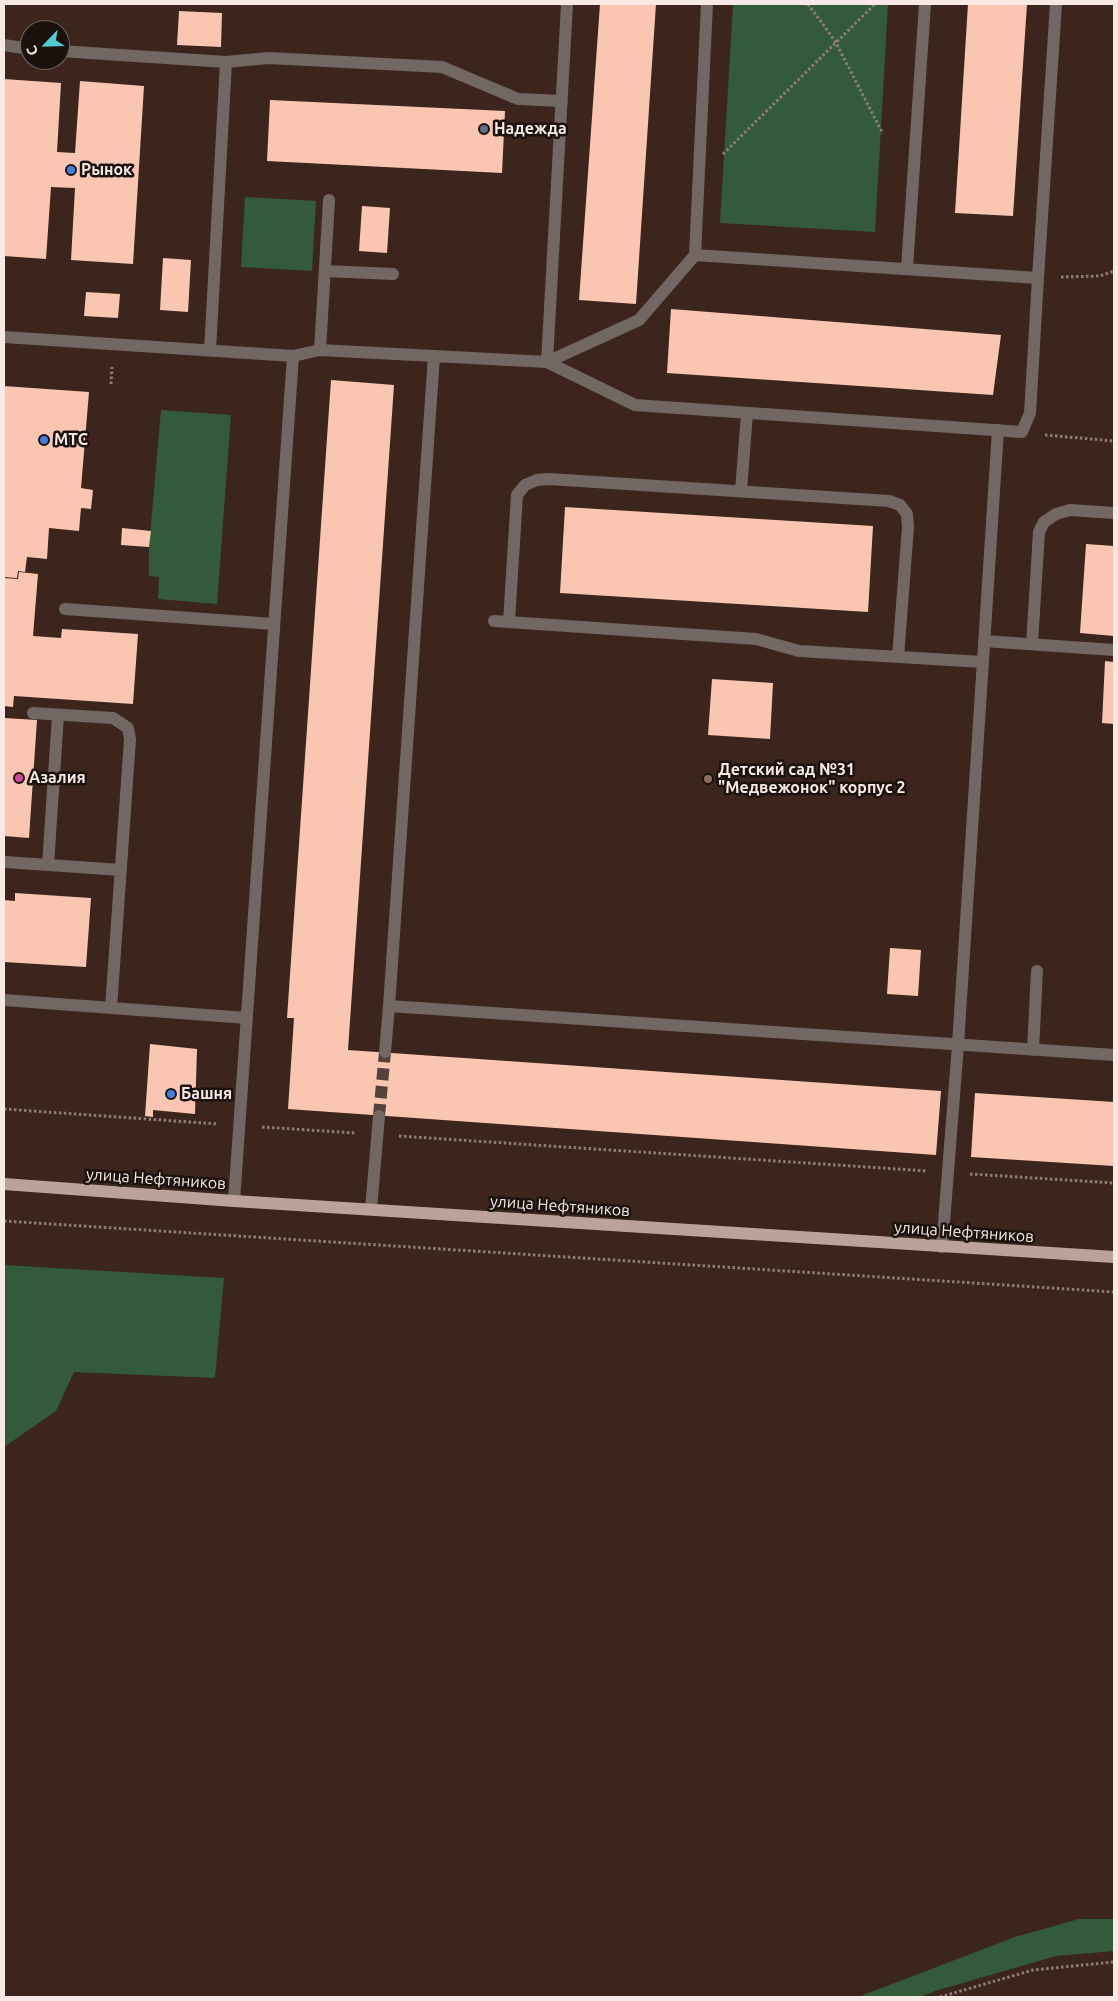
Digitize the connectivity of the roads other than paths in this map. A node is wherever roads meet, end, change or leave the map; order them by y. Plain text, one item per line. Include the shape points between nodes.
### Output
1 (567, 4) edge
2 (708, 4) edge
3 (925, 4) edge
4 (1056, 4) edge
5 (4, 45) edge
6 (20, 47) edge
7 (70, 52) edge
8 (226, 62) junction
9 (562, 101) junction
10 (330, 200) dead end
11 (695, 255) junction
12 (907, 268) junction
13 (325, 271) junction
14 (393, 274) dead end
15 (1038, 278) junction
16 (4, 338) edge
17 (210, 350) junction
18 (320, 350) junction
19 (293, 356) junction
20 (434, 356) junction
21 (547, 362) junction
22 (747, 413) junction
23 (998, 430) junction
24 (741, 491) junction
25 (1114, 513) edge
26 (66, 609) dead end
27 (494, 621) dead end
28 (509, 622) junction
29 (274, 624) junction
30 (984, 641) junction
31 (1032, 644) junction
32 (1114, 650) edge
33 (898, 657) junction
34 (983, 662) junction
35 (33, 713) dead end
36 (58, 715) junction
37 (5, 862) edge
38 (48, 865) junction
39 (121, 870) junction
40 (1037, 971) dead end
41 (4, 1000) edge
42 (389, 1006) junction
43 (111, 1008) junction
44 (247, 1018) junction
45 (958, 1045) junction
46 (1033, 1050) junction
47 (385, 1052) tunnel mouth
48 (1114, 1055) edge
49 (379, 1116) tunnel mouth
50 (4, 1184) edge
51 (234, 1201) junction
52 (371, 1209) junction
53 (942, 1247) junction
54 (1114, 1257) edge

1 - 9 lane
2 - 11 lane
3 - 12 lane
4 - 15 lane
5 - 6 lane
7 - 8 lane
8 - 9 lane via 268,58 442,67 518,99
8 - 17 lane
9 - 21 lane
10 - 13 lane
11 - 12 lane
11 - 21 lane via 639,320
12 - 15 lane
13 - 14 lane
13 - 18 lane
15 - 23 lane via 1030,412 1022,432
16 - 17 lane
17 - 19 lane
18 - 19 lane
18 - 20 lane
19 - 29 lane
20 - 21 lane
20 - 42 lane
21 - 22 lane via 635,405
22 - 23 lane
22 - 24 lane
23 - 30 lane
24 - 28 lane via 549,479 525,485 517,495
24 - 33 lane via 889,501 900,505 907,514 908,526
25 - 31 lane via 1070,510 1044,522 1039,532
26 - 29 lane
27 - 28 lane
28 - 33 lane via 756,639 799,651
29 - 44 lane
30 - 31 lane
30 - 34 lane
31 - 32 lane
33 - 34 lane
34 - 45 lane
35 - 36 lane
36 - 38 lane
36 - 39 lane via 113,718 128,728 130,739
37 - 38 lane
38 - 39 lane
39 - 43 lane
40 - 46 lane
41 - 43 lane
42 - 45 lane
42 - 47 lane
43 - 44 lane
44 - 51 lane
45 - 46 lane
45 - 53 lane
46 - 48 lane
49 - 52 lane
50 - 51 main road, улица Нефтяников
51 - 52 main road, улица Нефтяников
52 - 53 main road, улица Нефтяников
53 - 54 main road, улица Нефтяников

